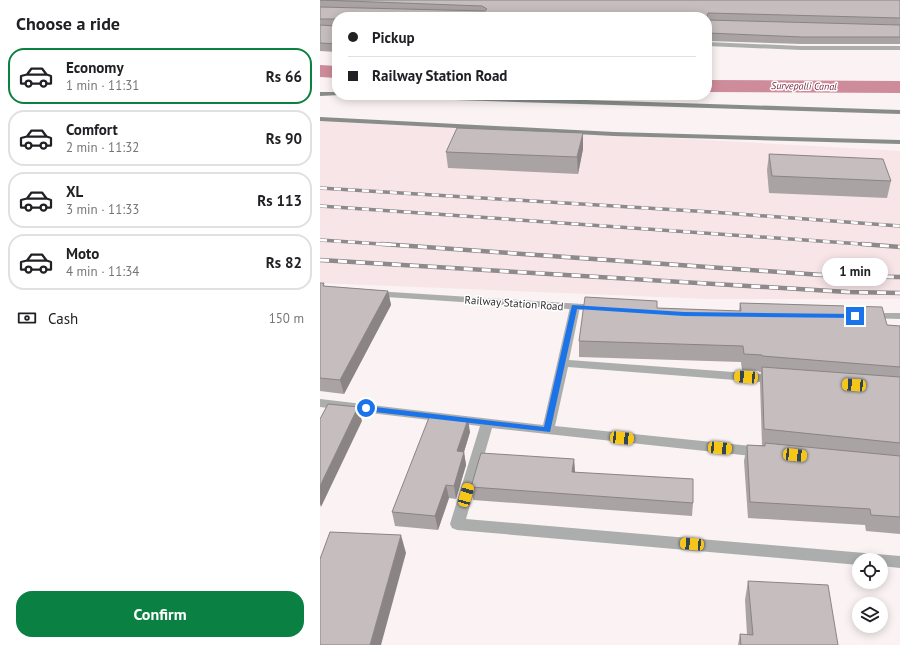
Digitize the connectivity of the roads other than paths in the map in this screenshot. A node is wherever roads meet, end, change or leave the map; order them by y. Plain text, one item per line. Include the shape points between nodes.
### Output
1 (712, 44) edge
2 (900, 48) edge
3 (320, 94) edge
4 (332, 94) edge
5 (517, 100) edge
6 (900, 112) edge
7 (320, 119) edge
8 (900, 142) edge
9 (368, 294) edge
10 (575, 307) junction
11 (606, 309) edge
12 (861, 316) edge
13 (900, 316) edge
14 (562, 363) junction
15 (782, 380) edge
16 (320, 403) edge
17 (487, 422) junction
18 (548, 430) junction
19 (775, 453) edge
20 (852, 558) edge
21 (888, 561) edge
22 (900, 562) edge

1 - 2 street
3 - 4 main road
5 - 6 main road
7 - 8 main road via 614,134
9 - 10 street, Railway Station Road
10 - 11 street, Railway Station Road
10 - 14 street
12 - 13 street
14 - 15 street
14 - 18 street
16 - 17 street
17 - 18 street
17 - 20 street via 458,524
18 - 19 street
21 - 22 street

